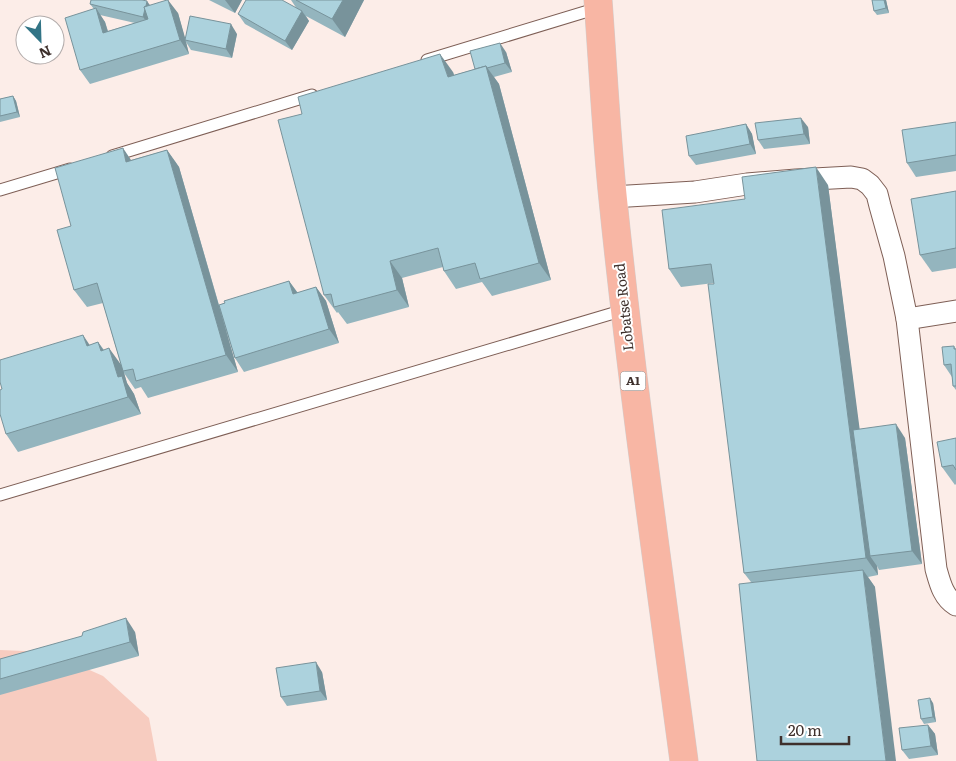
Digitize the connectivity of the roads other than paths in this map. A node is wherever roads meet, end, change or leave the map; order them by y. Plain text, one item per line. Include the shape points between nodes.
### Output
1 (598, 4) edge
2 (418, 63) edge
3 (323, 92) edge
4 (104, 159) edge
5 (86, 164) edge
6 (0, 190) edge
7 (612, 197) junction
8 (624, 310) junction
9 (956, 311) edge
10 (907, 319) junction
11 (0, 495) edge
12 (956, 605) edge
13 (684, 761) edge

1 - 2 lane
1 - 7 highway, Lobatse Road / A1
3 - 4 lane
5 - 6 lane
7 - 8 highway, Lobatse Road / A1
7 - 10 street via 695,192 796,180 862,179 877,194
8 - 11 lane
8 - 13 highway, Lobatse Road / A1
9 - 10 street
10 - 12 street via 936,569 948,600

